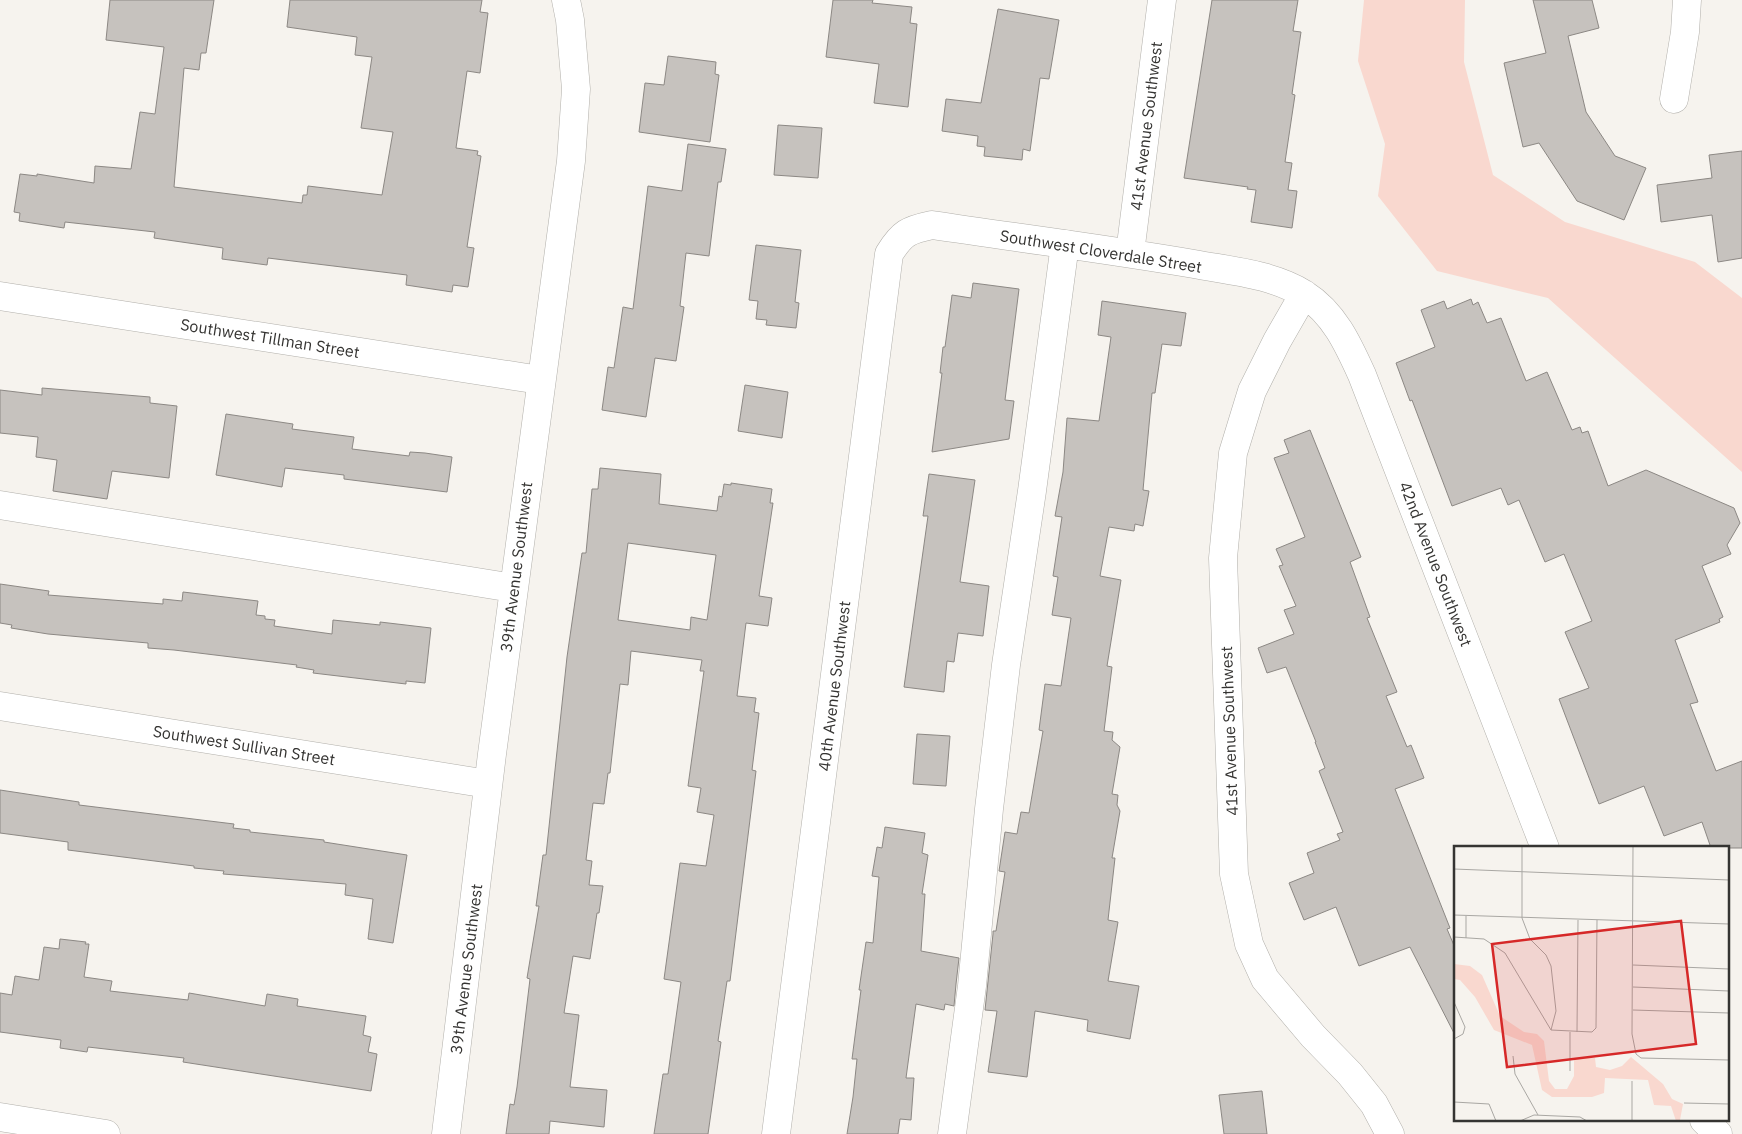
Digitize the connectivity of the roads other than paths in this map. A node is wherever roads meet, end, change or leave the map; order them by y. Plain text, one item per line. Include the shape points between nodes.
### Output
1 (566, 0) edge
2 (1162, 0) edge
3 (1687, 0) edge
4 (1674, 99) dead end
5 (898, 240) joint
6 (1065, 244) junction
7 (1130, 253) junction
8 (1304, 294) junction
9 (0, 296) edge
10 (540, 380) junction
11 (0, 505) edge
12 (514, 588) junction
13 (0, 706) edge
14 (488, 784) junction
15 (1545, 846) edge
16 (0, 1117) edge
17 (1706, 1122) edge
18 (106, 1134) edge
19 (446, 1134) edge
20 (776, 1134) edge
21 (952, 1134) edge
22 (1390, 1134) edge
23 (1718, 1134) edge

1 - 10 street, 39th Avenue Southwest via 576,89 571,161
2 - 7 street, 41st Avenue Southwest
3 - 4 street via 1686,32
5 - 6 street, Southwest Cloverdale Street via 913,229 932,225
5 - 20 street, 40th Avenue Southwest via 889,254
6 - 7 street, Southwest Cloverdale Street
6 - 21 street via 1006,665 972,986
7 - 8 street, Southwest Cloverdale Street via 1261,276
8 - 15 street, 42nd Avenue Southwest via 1330,316 1346,340 1362,376
8 - 22 street, 41st Avenue Southwest via 1252,391 1233,453 1223,558 1234,874 1249,944 1265,979 1350,1074 1374,1104
9 - 10 street, Southwest Tillman Street
10 - 12 street, 39th Avenue Southwest
11 - 12 street
12 - 14 street, 39th Avenue Southwest
13 - 14 street, Southwest Sullivan Street
14 - 19 street, 39th Avenue Southwest
16 - 18 street
17 - 23 street

